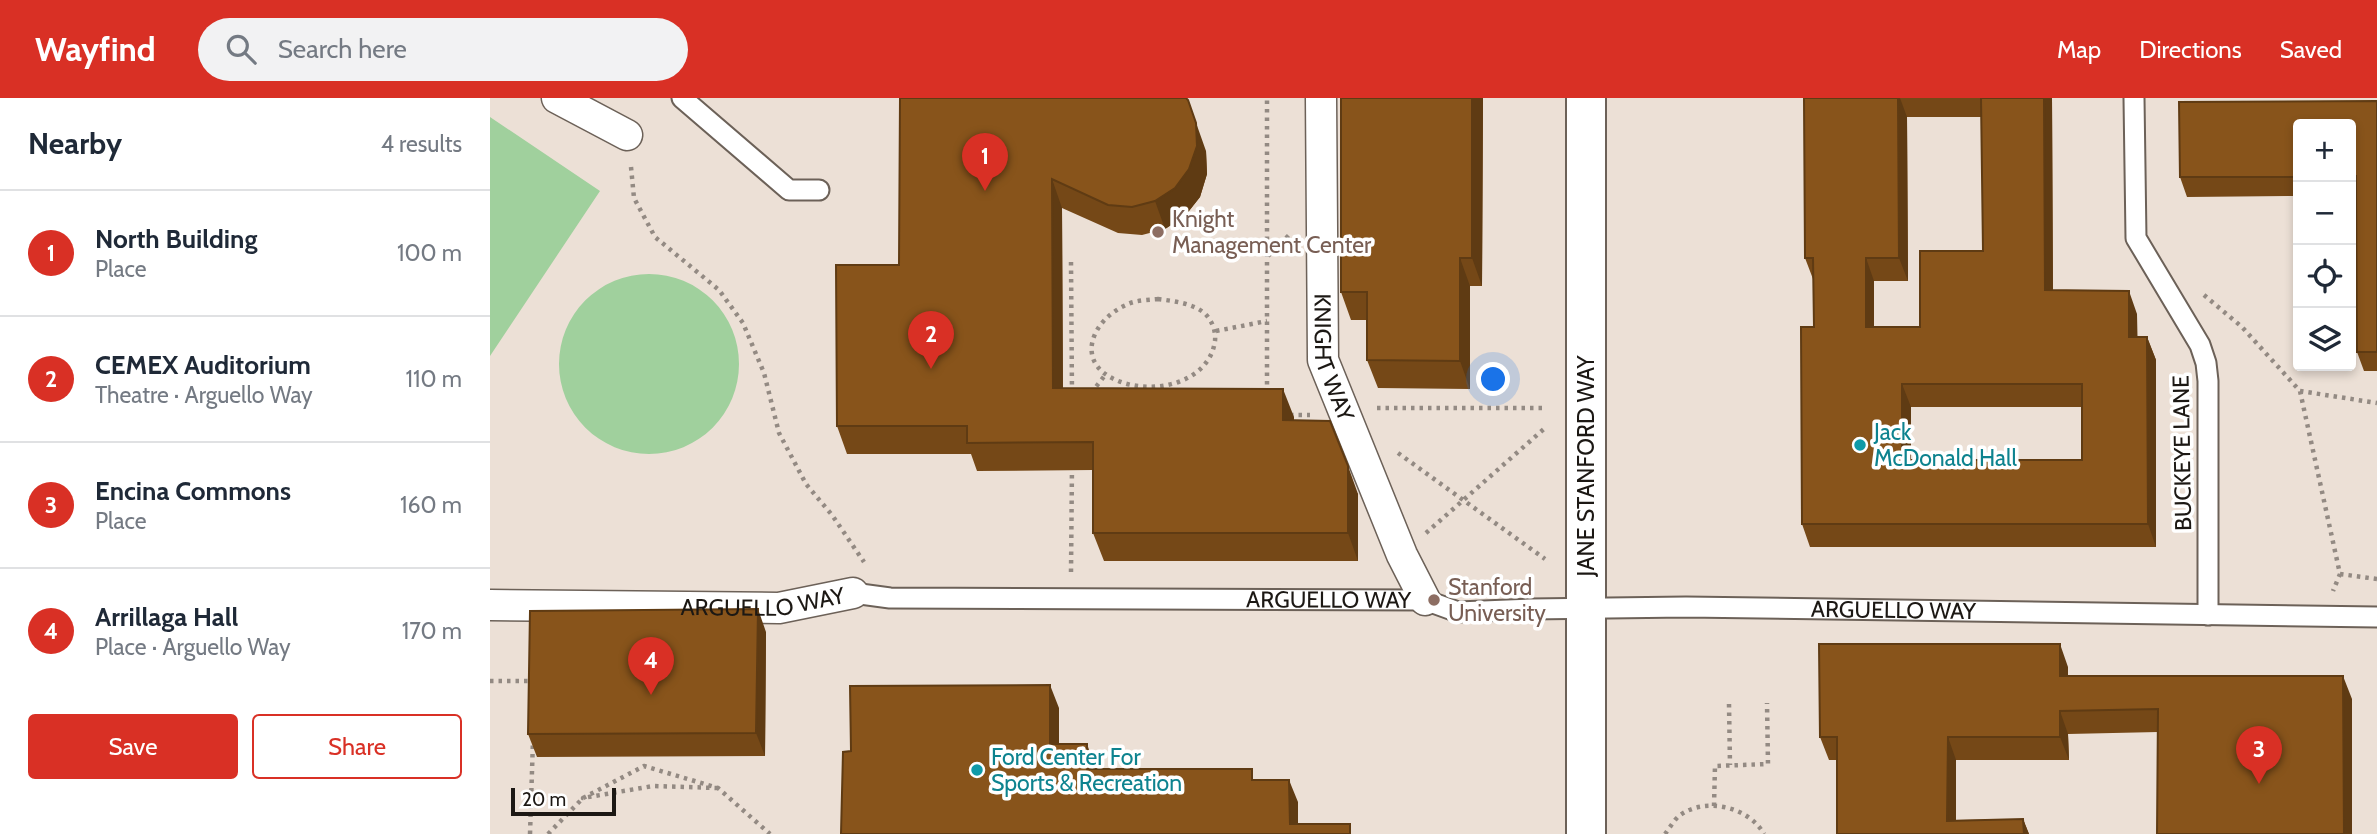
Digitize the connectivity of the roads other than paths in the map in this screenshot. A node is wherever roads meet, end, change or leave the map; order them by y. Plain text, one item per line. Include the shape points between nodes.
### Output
1 (557, 98) edge
2 (682, 98) edge
3 (1321, 98) edge
4 (1586, 98) edge
5 (2134, 98) edge
6 (627, 135) road end
7 (819, 190) dead end
8 (853, 593) joint
9 (1425, 600) junction
10 (490, 606) edge
11 (1586, 608) junction
12 (2208, 615) junction
13 (2377, 617) edge
14 (1586, 834) edge

1 - 6 street
2 - 7 lane via 789,190
3 - 9 street, KNIGHT WAY via 1323,360 1402,555
4 - 11 street, JANE STANFORD WAY
5 - 12 lane, BUCKEYE LANE via 2136,237 2196,337 2206,363
8 - 9 lane, ARGUELLO WAY via 890,598
8 - 10 street, ARGUELLO WAY via 779,608
9 - 11 lane, ARGUELLO WAY via 1458,612
11 - 12 lane, ARGUELLO WAY
11 - 14 street, JANE STANFORD WAY
12 - 13 lane, ARGUELLO WAY

